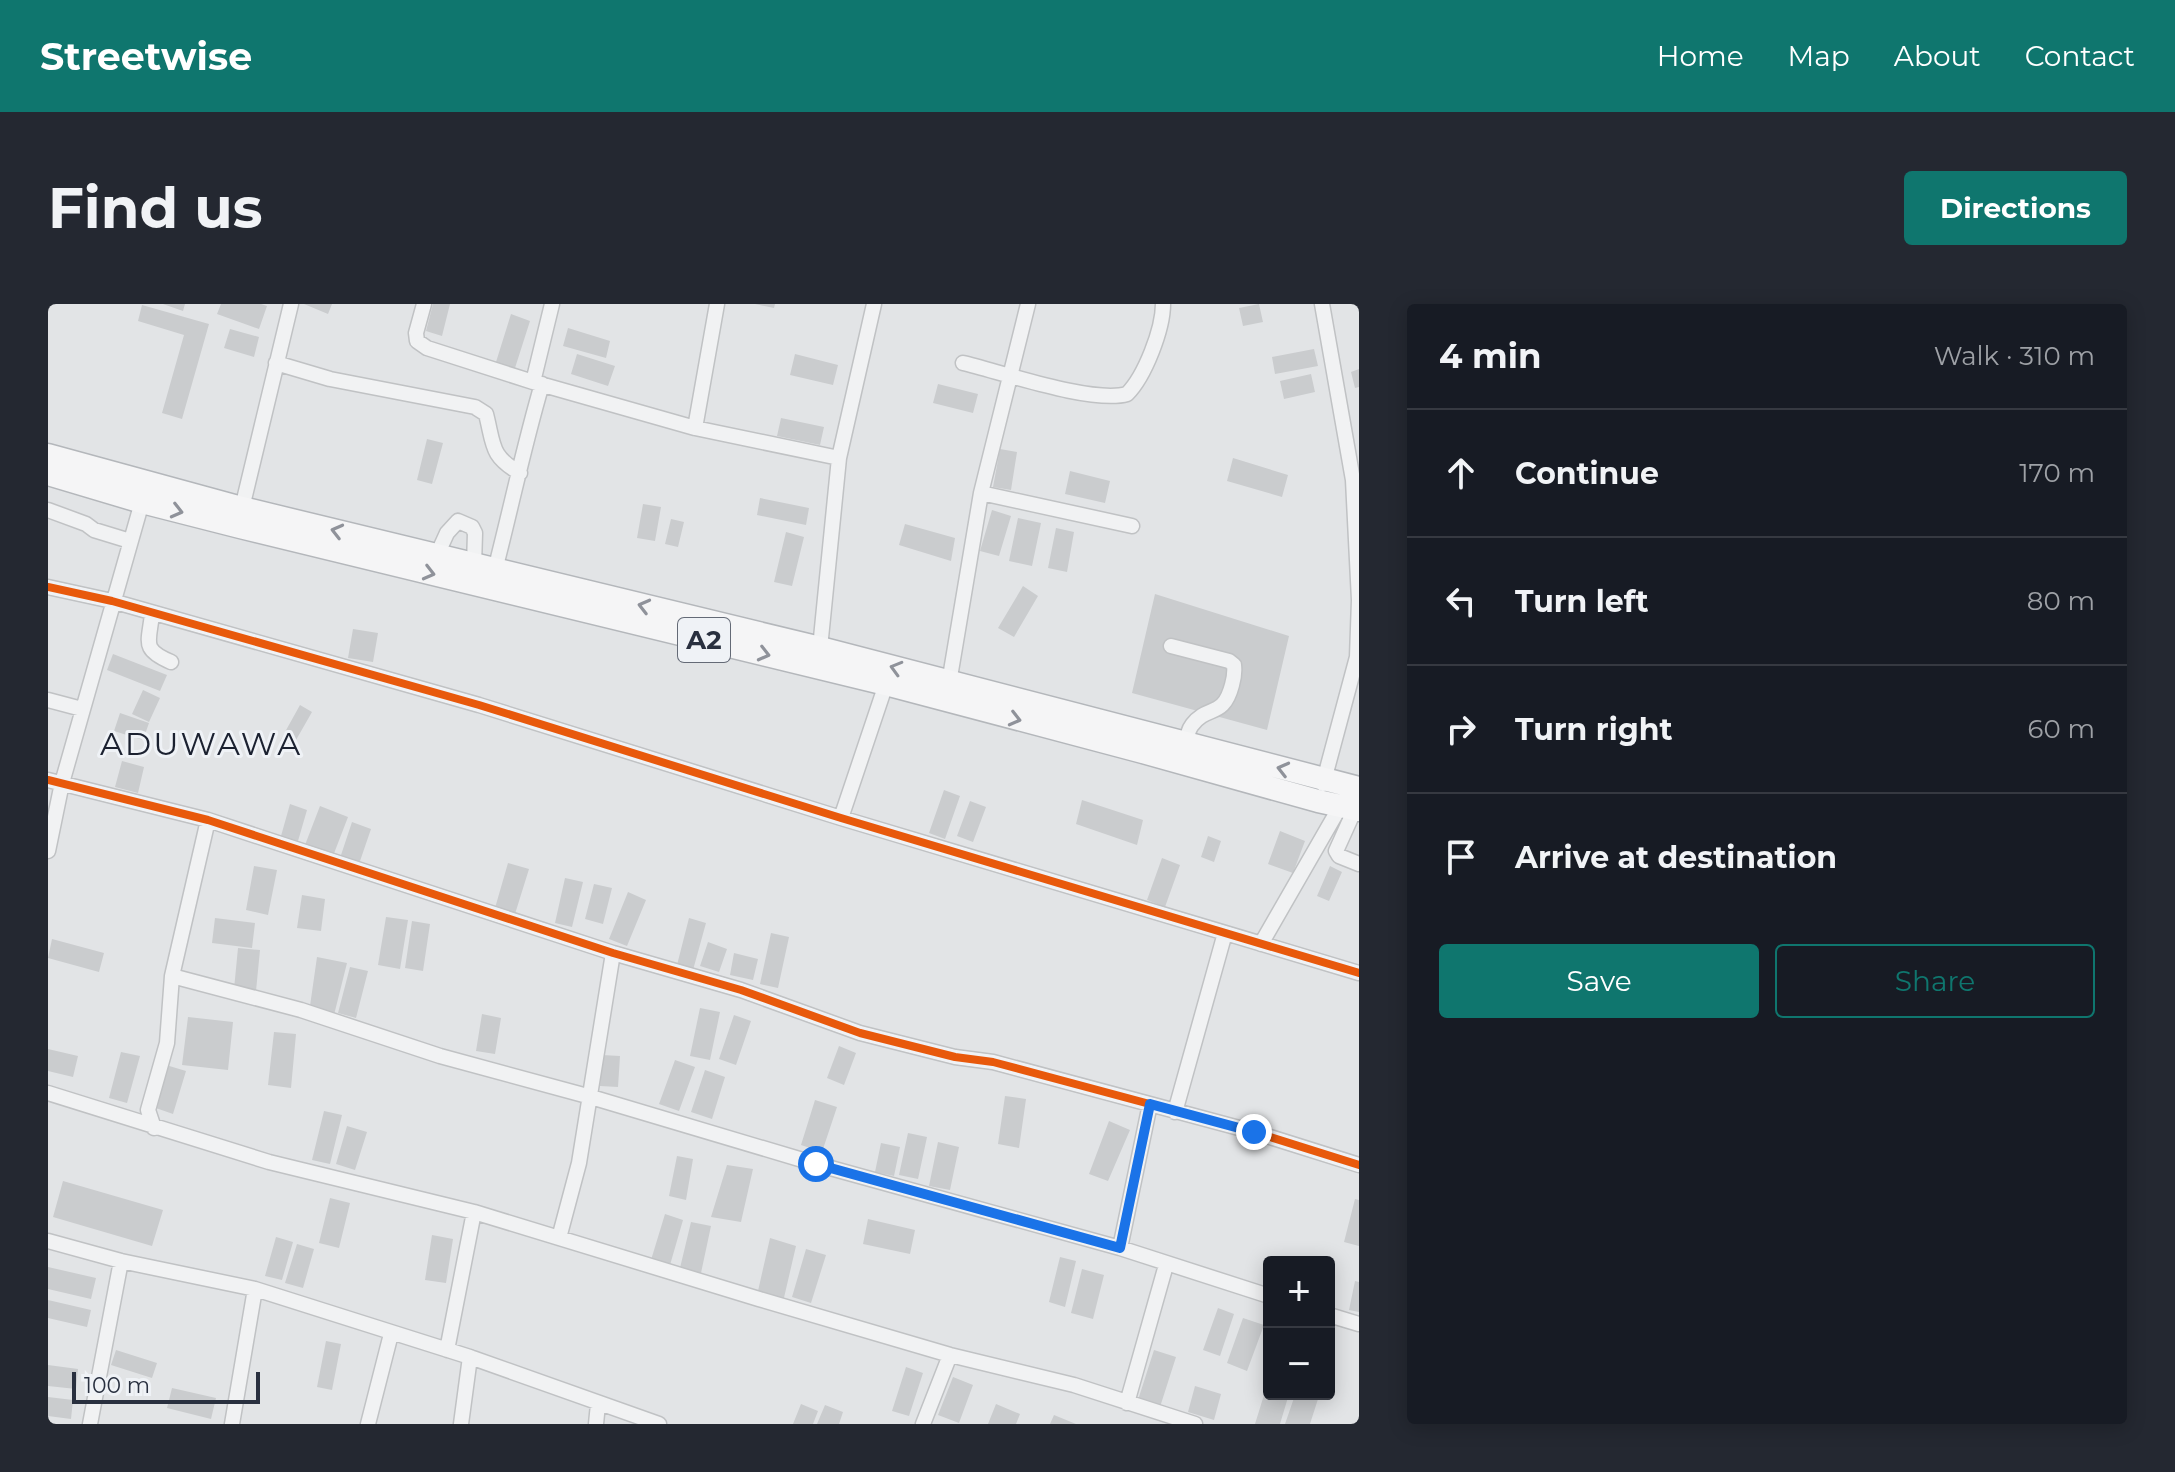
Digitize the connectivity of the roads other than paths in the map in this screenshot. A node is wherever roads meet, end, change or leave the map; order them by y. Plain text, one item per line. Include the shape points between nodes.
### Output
1 (291, 304) edge
2 (424, 304) edge
3 (552, 304) edge
4 (717, 304) edge
5 (874, 304) edge
6 (1028, 304) edge
7 (1163, 304) edge
8 (1322, 304) edge
9 (276, 363) junction
10 (963, 363) dead end
11 (1011, 374) junction
12 (538, 383) junction
13 (695, 428) junction
14 (48, 455) edge
15 (839, 458) junction
16 (520, 473) junction
17 (48, 474) edge
18 (1356, 480) edge
19 (981, 493) junction
20 (142, 502) junction
21 (242, 508) junction
22 (48, 510) edge
23 (1132, 526) dead end
24 (130, 541) junction
25 (437, 555) junction
26 (484, 567) junction
27 (48, 587) edge
28 (1359, 600) edge
29 (112, 601) junction
30 (152, 614) junction
31 (1171, 646) dead end
32 (820, 648) junction
33 (1358, 658) edge
34 (171, 662) dead end
35 (949, 683) junction
36 (886, 684) junction
37 (48, 700) edge
38 (82, 709) junction
39 (1186, 744) junction
40 (1325, 779) junction
41 (55, 782) edge
42 (1318, 801) junction
43 (1354, 803) edge
44 (841, 818) junction
45 (208, 820) junction
46 (48, 851) edge
47 (1359, 864) edge
48 (1225, 933) junction
49 (1261, 944) junction
50 (613, 953) junction
51 (1359, 973) edge
52 (172, 976) junction
53 (48, 1093) edge
54 (591, 1097) junction
55 (1150, 1104) junction
56 (1175, 1112) junction
57 (154, 1128) junction
58 (1359, 1165) edge
59 (474, 1212) junction
60 (559, 1238) junction
61 (48, 1241) edge
62 (1120, 1248) junction
63 (121, 1261) junction
64 (1166, 1265) junction
65 (255, 1289) junction
66 (1263, 1294) edge
67 (1335, 1317) edge
68 (1359, 1324) edge
69 (391, 1334) junction
70 (447, 1350) junction
71 (950, 1355) junction
72 (470, 1357) junction
73 (1127, 1403) junction
74 (598, 1404) junction
75 (90, 1424) edge
76 (232, 1424) edge
77 (368, 1424) edge
78 (461, 1424) edge
79 (596, 1424) edge
80 (659, 1424) edge
81 (923, 1424) edge
82 (1195, 1424) edge

1 - 9 street
2 - 12 street via 416,333 421,345
3 - 12 street
4 - 13 street
5 - 15 street
6 - 11 street
7 - 11 street via 1159,331 1127,394 1107,397
8 - 18 street
9 - 16 street via 475,407 486,414 498,457
9 - 21 street
10 - 11 street
11 - 19 street
12 - 13 street
12 - 16 street
13 - 15 street
14 - 21 highway, A2
15 - 32 street
16 - 26 street
17 - 20 highway, A2
18 - 28 street
19 - 23 street
19 - 35 street
20 - 24 street
20 -> 36 highway, A2
25 -> 21 highway, A2
22 - 24 street
24 - 29 street
25 - 26 highway, A2
25 - 26 street via 458,521 472,527
32 -> 26 highway, A2
27 - 29 street
28 - 33 street
29 - 30 street
29 - 38 street
30 - 34 street via 149,646
30 - 44 street via 479,705
31 - 39 street via 1234,665 1224,705 1190,727
35 -> 32 highway, A2
33 - 40 street
35 - 39 highway, A2
36 -> 42 highway, A2
36 - 44 street
37 - 38 street
38 - 41 street
40 -> 39 highway, A2
40 - 42 street
40 - 43 highway, A2
41 - 45 street
41 - 46 street
42 - 43 highway, A2
43 - 47 street via 1336,851
43 - 49 street
44 - 48 street
45 - 50 street
45 - 52 street
48 - 49 street
48 - 56 street
49 - 51 street
50 - 54 street
50 - 55 street via 741,990 860,1033
52 - 54 street
52 - 57 street via 167,1043 148,1110
53 - 57 street
54 - 60 street
54 - 62 street
55 - 56 street
55 - 62 street
56 - 58 street
57 - 59 street
59 - 60 street
59 - 70 street
60 - 71 street
61 - 63 street
62 - 64 street
63 - 65 street
63 - 75 street
64 - 66 street
64 - 73 street
65 - 69 street
65 - 76 street
67 - 68 street
69 - 70 street
69 - 77 street
70 - 72 street
71 - 73 street
71 - 81 street
72 - 74 street
72 - 78 street
73 - 82 street
74 - 79 street
74 - 80 street

